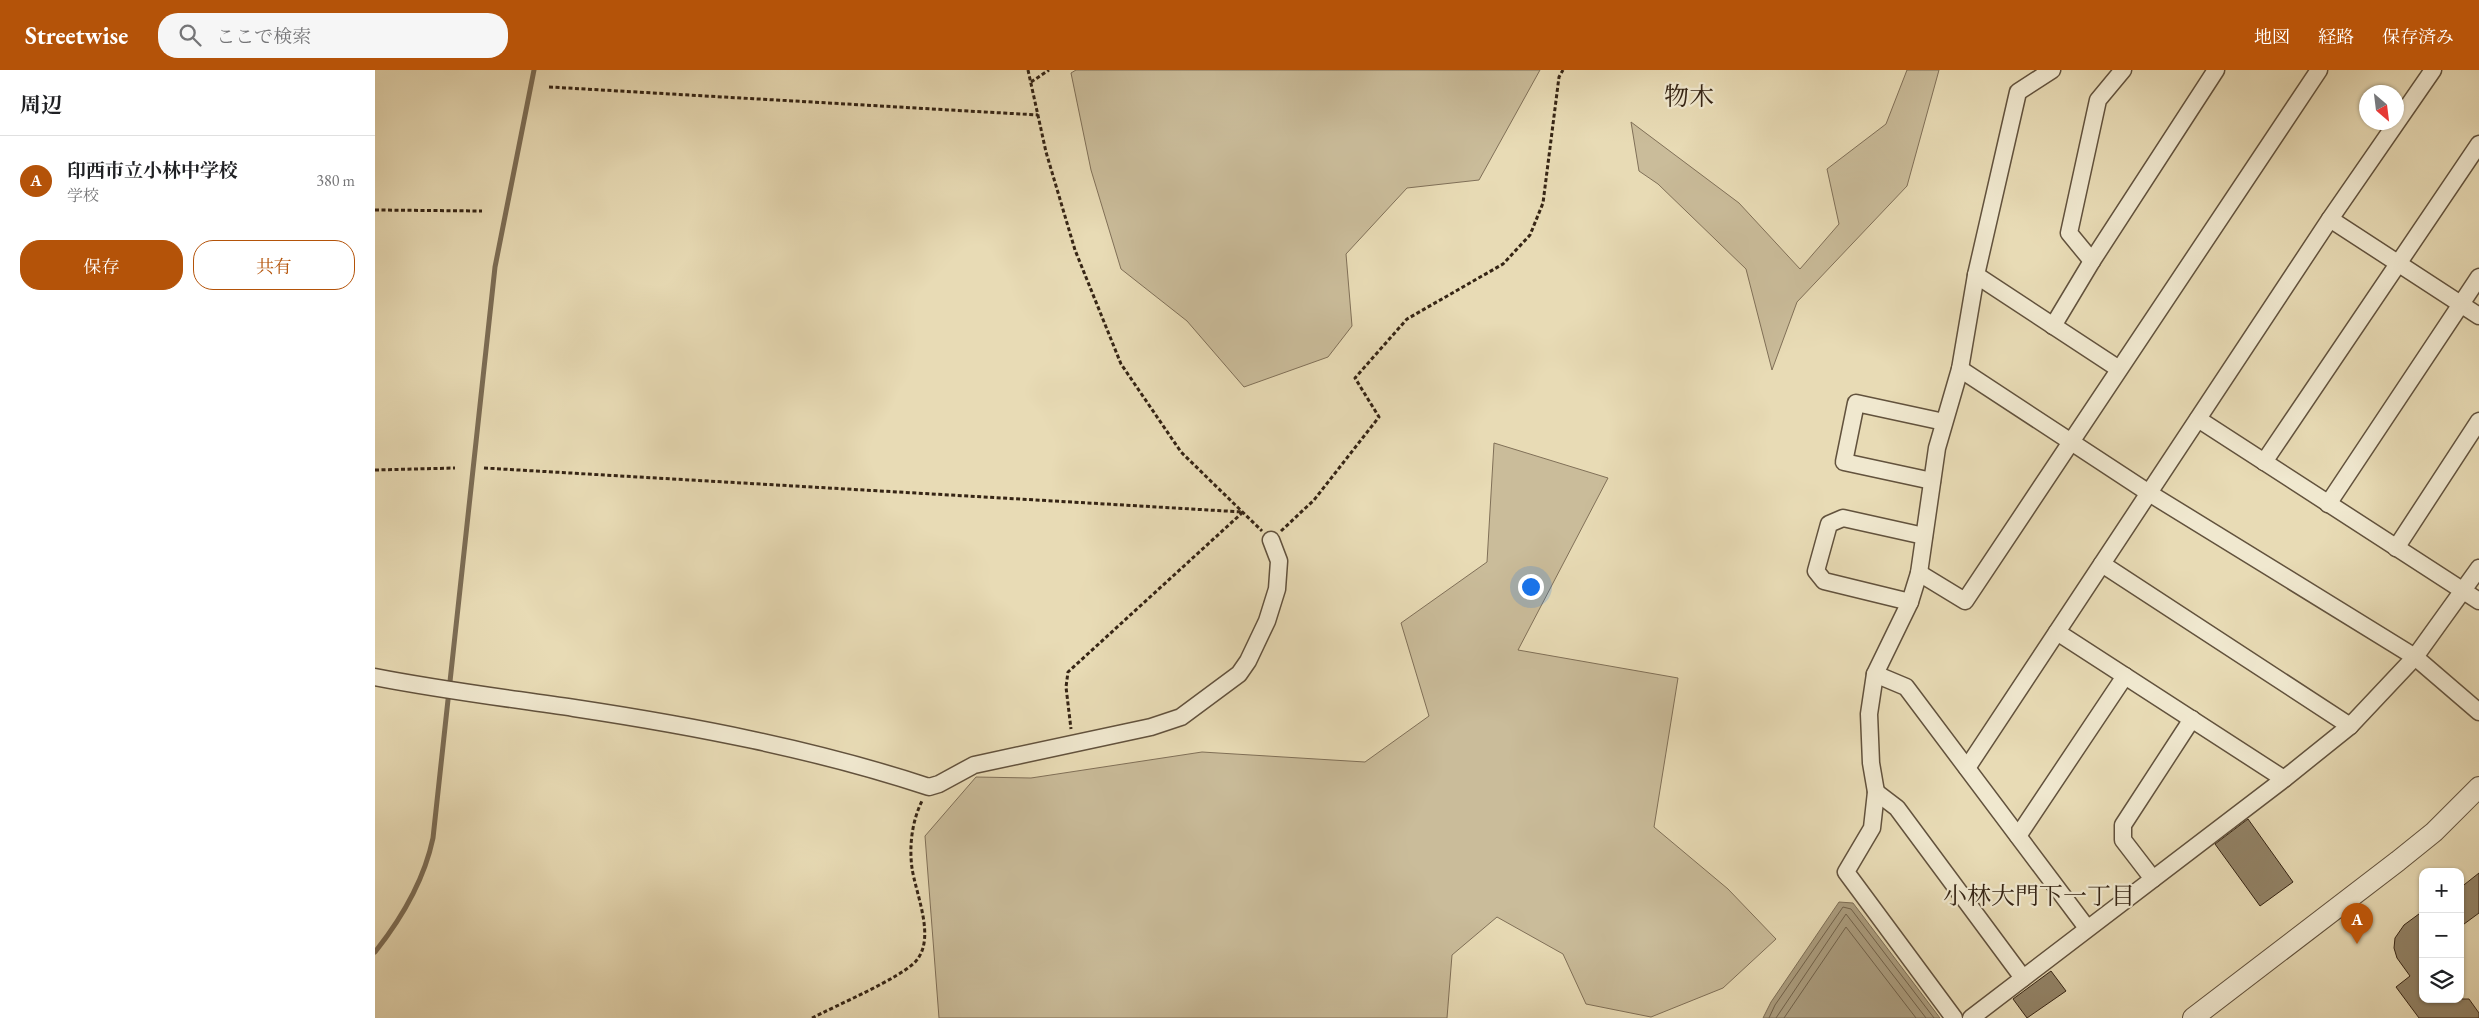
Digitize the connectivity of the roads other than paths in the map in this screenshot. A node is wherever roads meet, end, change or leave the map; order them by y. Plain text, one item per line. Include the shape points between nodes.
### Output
1 (2052, 70) edge
2 (2123, 70) edge
3 (2216, 70) edge
4 (2319, 70) edge
5 (2433, 70) edge
6 (2479, 144) edge
7 (2330, 219) junction
8 (2092, 261) junction
9 (2398, 263) junction
10 (1976, 275) junction
11 (2479, 277) edge
12 (2461, 304) junction
13 (2479, 316) edge
14 (2053, 326) junction
15 (1960, 369) junction
16 (2119, 369) junction
17 (2198, 419) junction
18 (2479, 421) edge
19 (1944, 422) junction
20 (2071, 442) junction
21 (2264, 462) junction
22 (1932, 481) junction
23 (2149, 493) junction
24 (2329, 504) junction
25 (1925, 536) junction
26 (1271, 540) road end
27 (2396, 548) junction
28 (2102, 564) junction
29 (2479, 568) edge
30 (1919, 573) junction
31 (2464, 591) junction
32 (2479, 601) edge
33 (1910, 602) junction
34 (2057, 632) junction
35 (2415, 657) junction
36 (1875, 674) junction
37 (2125, 676) junction
38 (375, 677) edge
39 (2479, 712) edge
40 (2192, 719) junction
41 (2350, 726) junction
42 (1967, 768) junction
43 (2284, 779) junction
44 (2479, 787) edge
45 (1876, 792) junction
46 (2018, 836) junction
47 (2153, 879) junction
48 (2087, 928) junction
49 (2023, 978) junction
50 (1954, 1018) edge
51 (1971, 1018) edge
52 (2193, 1018) edge

1 - 10 street via 2018,92
2 - 8 street via 2098,100 2069,233
3 - 8 street
4 - 16 street
5 - 7 street
6 - 9 street
7 - 9 street
7 - 17 street
8 - 14 street
9 - 12 street
9 - 21 street
10 - 14 street
10 - 15 street
11 - 12 street
12 - 13 street
12 - 24 street
14 - 16 street
15 - 19 street
15 - 20 street
16 - 20 street
17 - 21 street
17 - 23 street
18 - 27 street
19 - 22 street
19 - 22 street via 1856,403 1844,462
20 - 23 street
20 - 30 street via 1965,601
21 - 24 street
22 - 25 street
23 - 28 street
23 - 35 street
24 - 27 street
25 - 30 street
25 - 33 street via 1843,518 1829,524 1816,571 1824,581
26 - 38 street via 1279,561 1277,588 1249,661 1239,674 1181,717 1151,727 974,765 929,787 759,741
27 - 31 street
28 - 34 street
28 - 41 street
29 - 31 street
30 - 33 street
31 - 32 street
31 - 35 street
33 - 36 street
34 - 37 street
34 - 42 street
35 - 39 street
35 - 41 street
36 - 42 street via 1906,687
36 - 45 street via 1869,714
37 - 40 street
37 - 46 street
40 - 43 street
40 - 47 street via 2123,825 2123,840
41 - 43 street
42 - 46 street
43 - 47 street
44 - 52 street via 2413,849
45 - 49 street via 1897,808
45 - 50 street via 1872,828 1846,872
46 - 48 street
47 - 48 street
48 - 49 street
49 - 51 street

